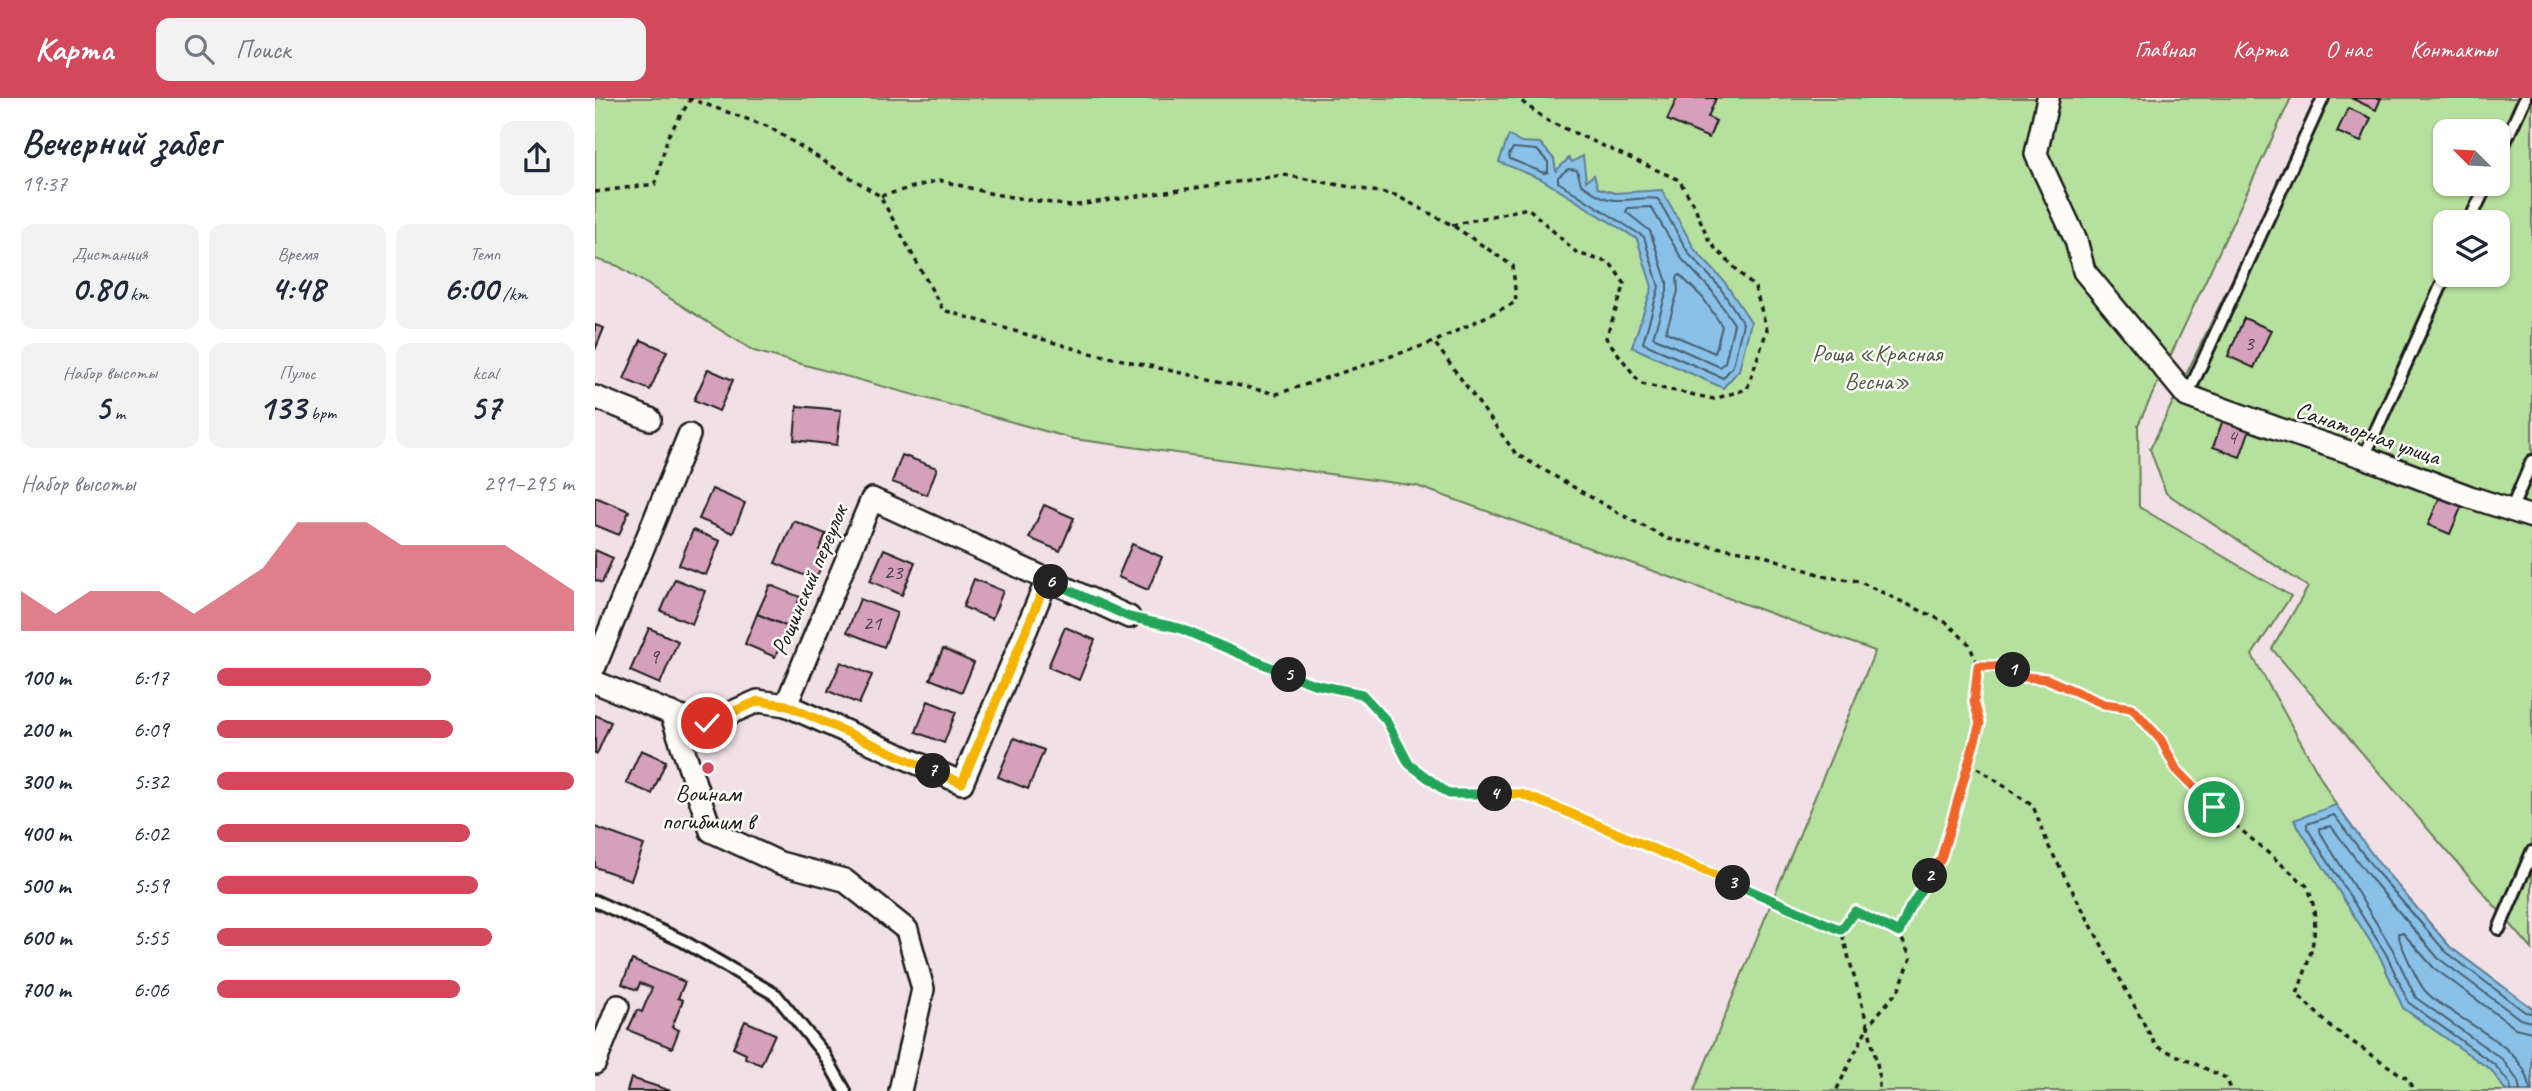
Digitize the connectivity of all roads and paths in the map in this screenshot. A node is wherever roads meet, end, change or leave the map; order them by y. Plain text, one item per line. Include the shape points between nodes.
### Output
1 (1517, 98) edge
2 (2048, 98) edge
3 (2323, 98) edge
4 (2525, 98) edge
5 (689, 99) edge
6 (2510, 131) edge
7 (595, 192) edge
8 (880, 196) junction
9 (1452, 225) junction
10 (2441, 287) edge
11 (1434, 342) junction
12 (2187, 396) junction
13 (595, 397) edge
14 (650, 419) dead end
15 (689, 435) dead end
16 (2364, 457) junction
17 (2532, 461) edge
18 (2511, 510) junction
19 (2532, 517) edge
20 (1047, 580) junction
21 (1129, 617) joint
22 (595, 666) edge
23 (1978, 666) junction
24 (595, 682) edge
25 (786, 705) junction
26 (671, 713) junction
27 (1969, 762) junction
28 (2532, 852) edge
29 (595, 901) edge
30 (2499, 929) dead end
31 (1841, 930) junction
32 (1899, 933) junction
33 (618, 1006) dead end
34 (1868, 1026) junction
35 (595, 1063) edge
36 (845, 1091) edge
37 (900, 1091) edge
38 (1836, 1091) edge
39 (1879, 1091) edge
40 (2232, 1091) edge
41 (2413, 1091) edge

1 - 9 path via 1548,121 1679,180 1710,243 1755,288 1767,330 1747,389 1714,400 1641,384 1606,338 1625,284 1610,263 1577,253 1528,208
2 - 12 street via 2036,154 2076,240 2084,271
3 - 12 lane
4 - 6 lane
5 - 7 path via 668,136 655,184
5 - 8 path via 769,127
8 - 9 path via 939,180 1070,206 1284,175 1395,195
8 - 11 path via 943,310 1086,352 1277,394
9 - 11 path via 1513,267 1516,302
10 - 16 lane
11 - 23 path via 1515,454 1668,538 1759,554 1827,577 1858,581 1947,623 1969,645
12 - 16 street, Санаторная улица
13 - 14 street
15 - 22 street
16 - 18 street, Санаторная улица
17 - 18 lane
18 - 19 street, Санаторная улица
20 - 21 street, Рощинский переулок
20 - 25 street via 962,783
20 - 25 street, Рощинский переулок via 872,499
21 - 31 path via 1179,628 1314,684 1362,694 1386,720 1409,764 1449,794 1521,794
23 - 27 path via 1974,702 1980,723
23 - 41 path via 2006,666 2104,704 2132,708 2161,740 2176,769 2307,886 2315,904 2313,951 2297,994 2332,1028 2409,1080
24 - 26 street
25 - 26 street via 758,701 707,723
26 - 37 street via 711,831 780,863 844,880 907,930 923,989
27 - 32 path via 1941,859
27 - 40 path via 2033,806 2049,847 2156,1045 2226,1078
28 - 30 lane
29 - 36 lane via 683,941 776,995 824,1054
31 - 32 path via 1855,911
31 - 34 path
32 - 34 path via 1911,958 1899,989
33 - 35 street
34 - 38 path
34 - 39 path

